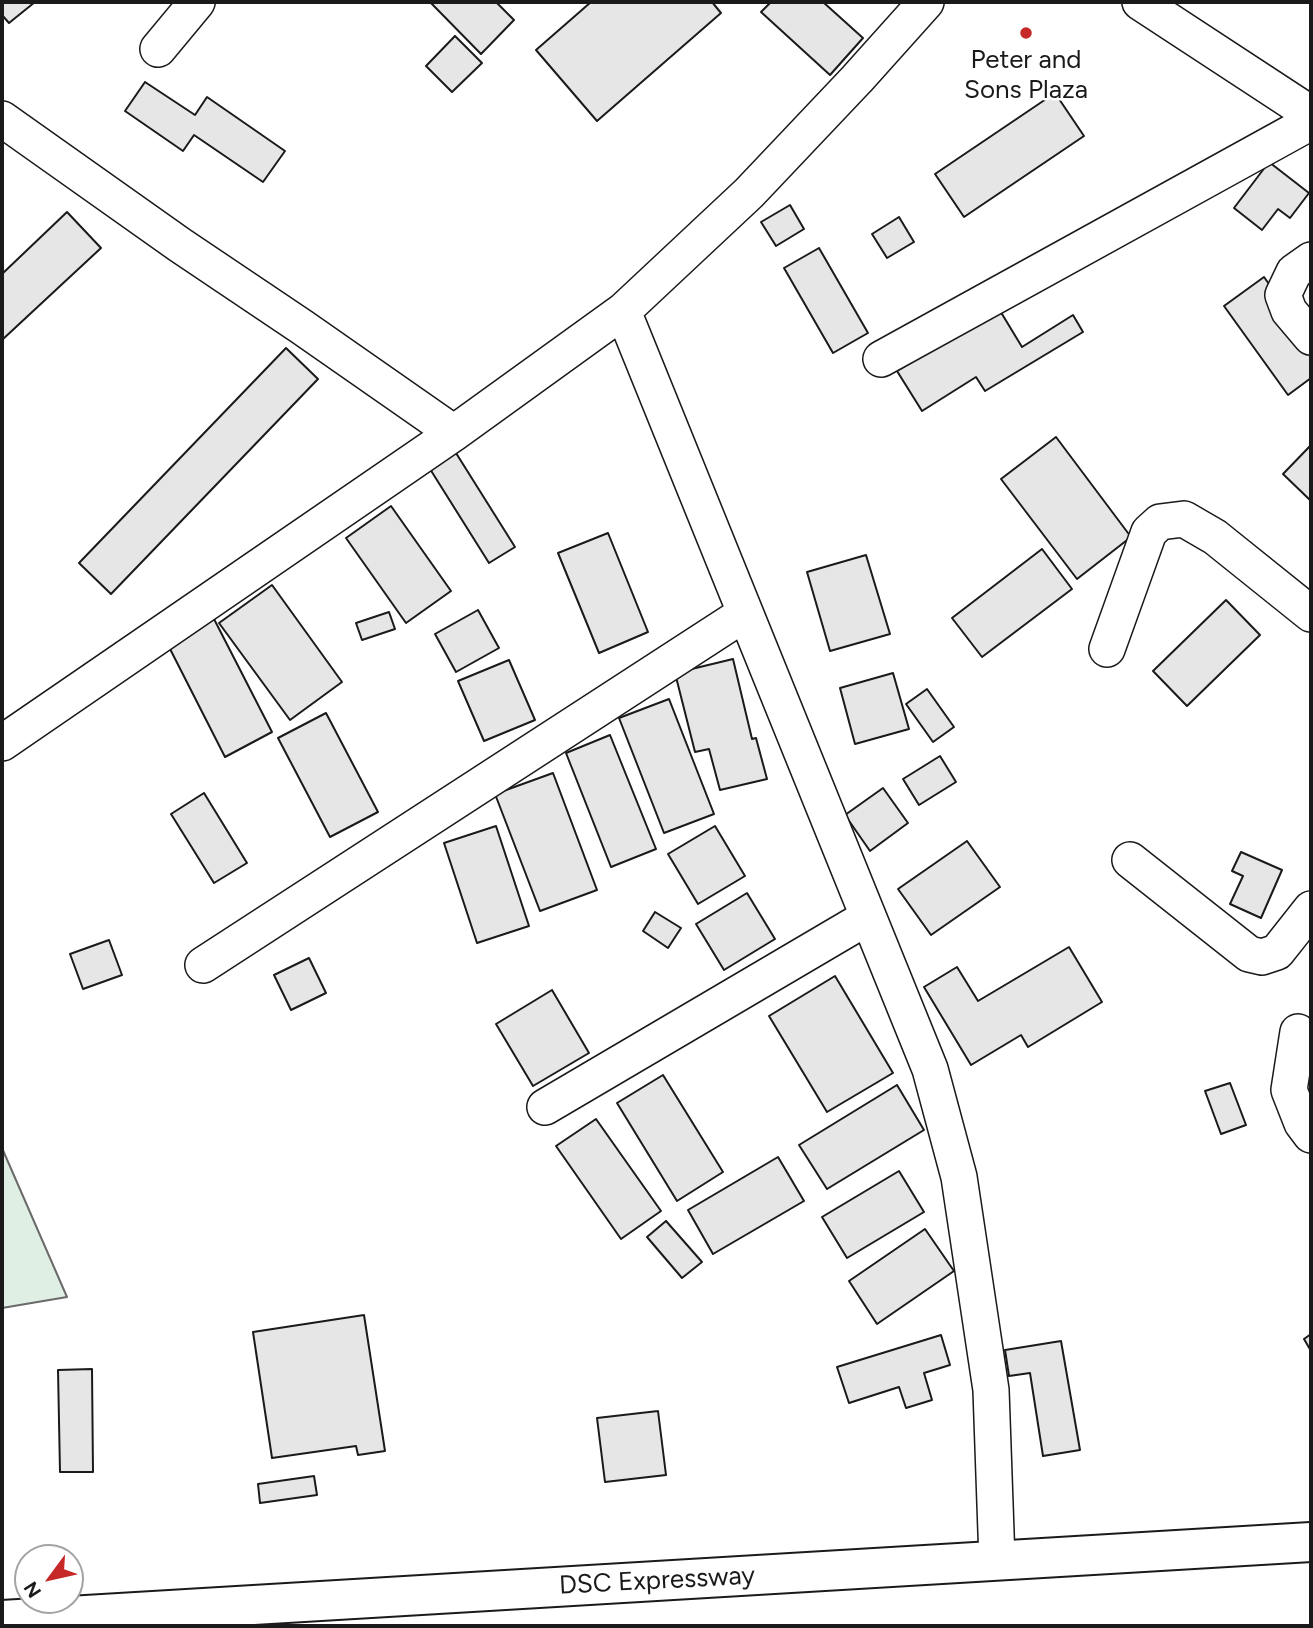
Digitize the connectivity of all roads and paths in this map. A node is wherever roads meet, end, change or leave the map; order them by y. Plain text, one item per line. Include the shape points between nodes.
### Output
1 (197, 2) edge
2 (926, 2) edge
3 (1140, 2) edge
4 (158, 49) dead end
5 (1311, 114) edge
6 (2, 119) edge
7 (1311, 122) edge
8 (1311, 260) edge
9 (623, 311) junction
10 (1311, 337) edge
11 (881, 359) dead end
12 (454, 433) junction
13 (744, 614) junction
14 (1311, 614) edge
15 (1107, 649) dead end
16 (2, 743) edge
17 (1130, 860) dead end
18 (1311, 909) edge
19 (868, 918) junction
20 (202, 965) dead end
21 (1298, 1032) dead end
22 (545, 1107) dead end
23 (1311, 1135) edge
24 (1311, 1542) edge
25 (997, 1561) junction
26 (2, 1620) edge

1 - 4 street
2 - 9 street via 749,193
3 - 5 street
6 - 12 street
7 - 11 street
8 - 10 street via 1294,272 1283,295 1289,311
9 - 12 street
9 - 13 street
12 - 16 street
13 - 19 street
13 - 20 street
14 - 15 street via 1215,537 1184,519 1160,522 1149,532
17 - 18 street via 1249,954 1262,957 1277,952
19 - 22 street
19 - 25 street via 929,1069 959,1177 991,1390
21 - 23 street via 1289,1090
24 - 25 main road, DSC Expressway
25 - 26 main road, DSC Expressway

